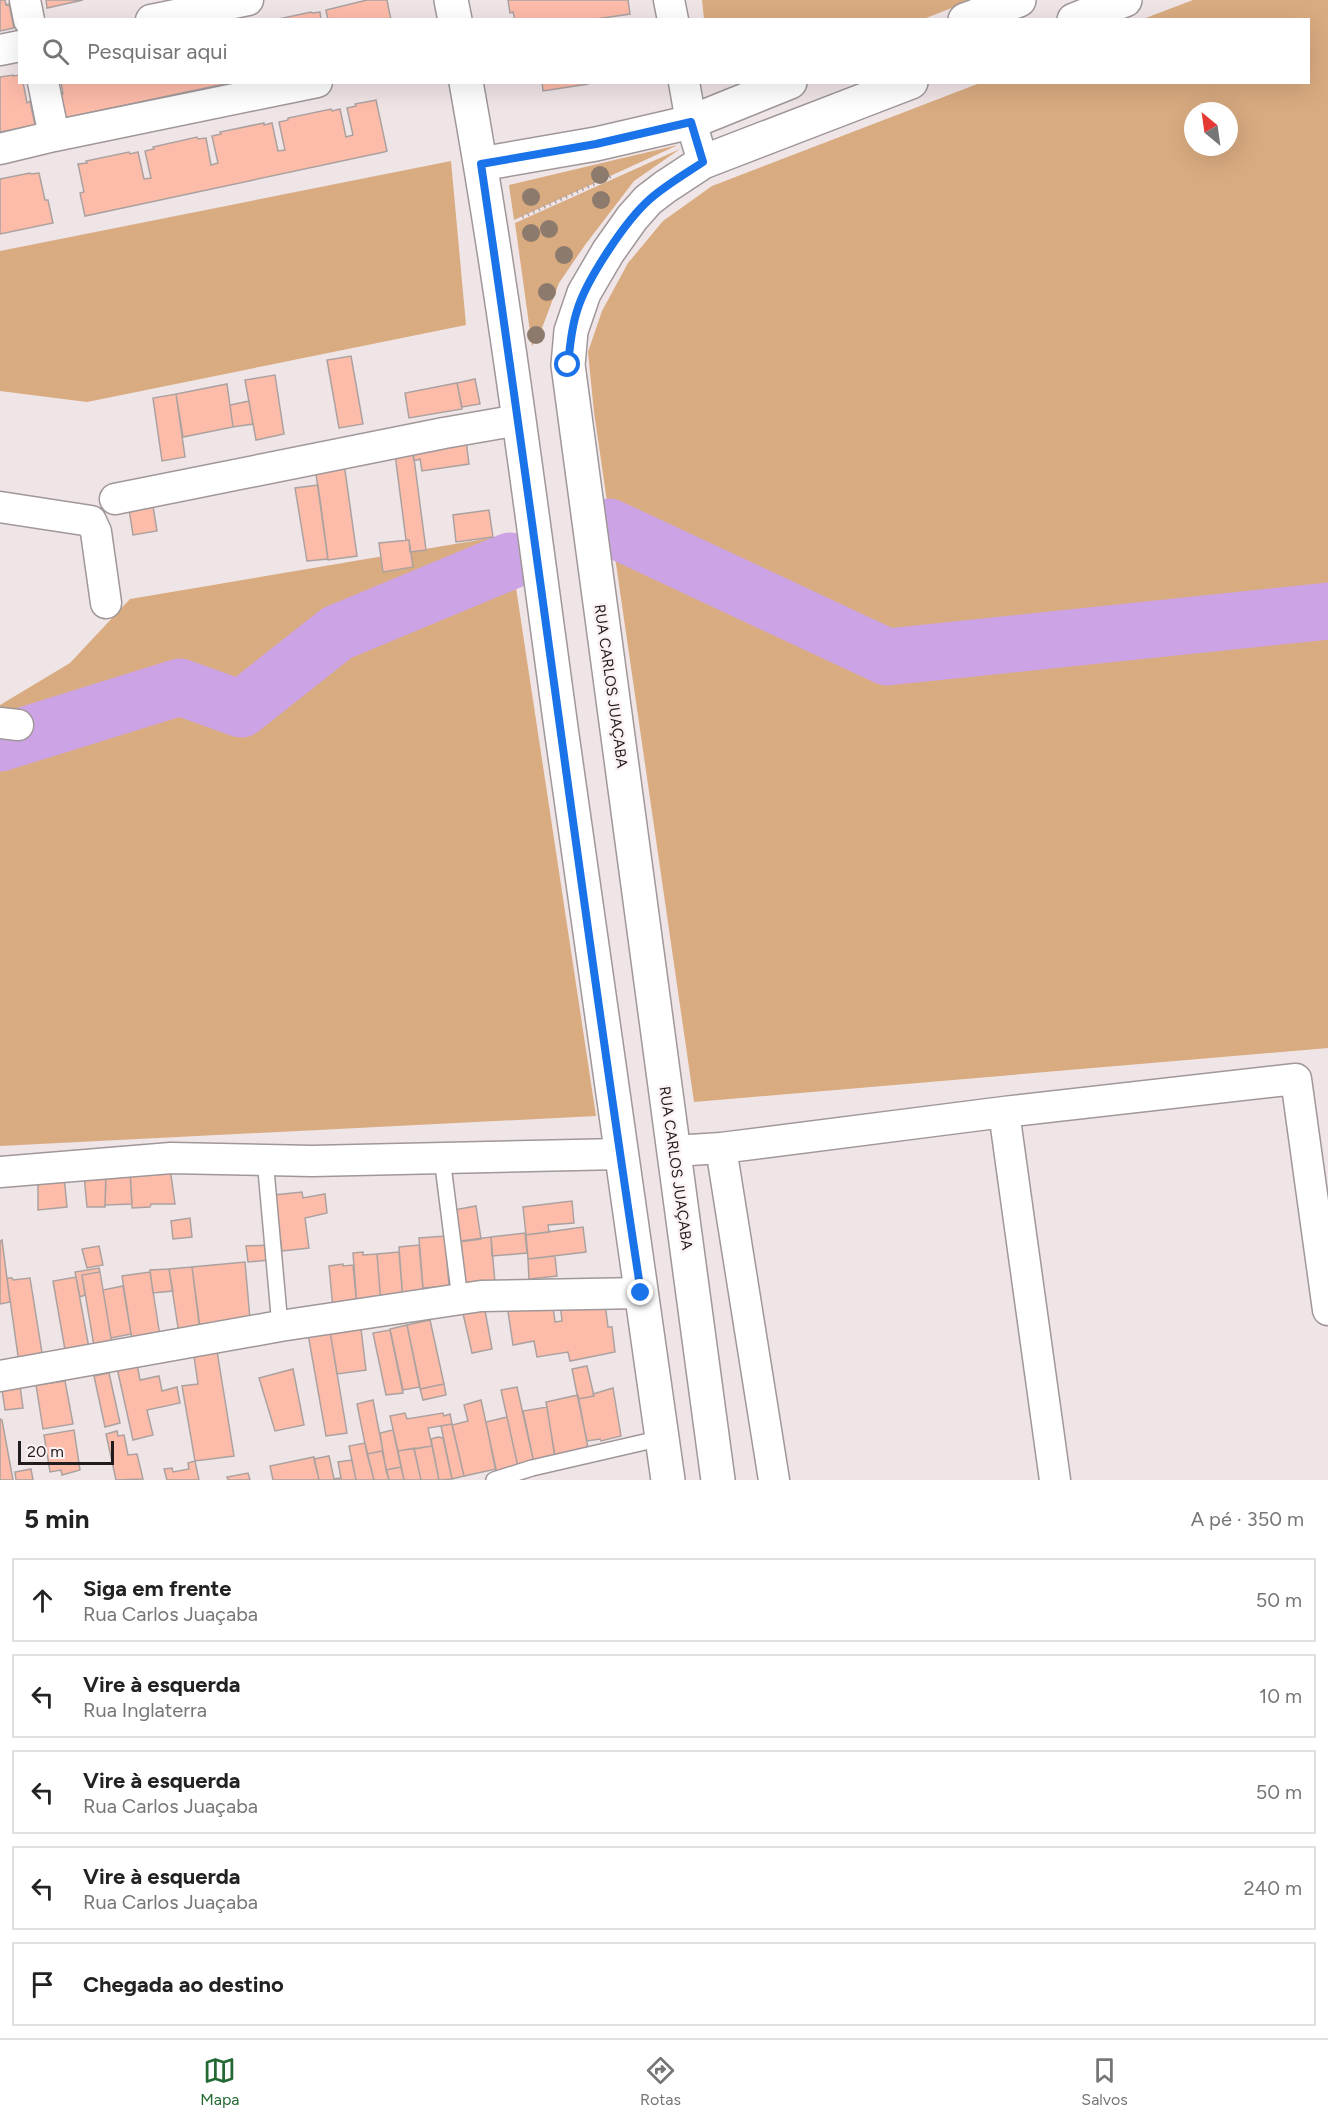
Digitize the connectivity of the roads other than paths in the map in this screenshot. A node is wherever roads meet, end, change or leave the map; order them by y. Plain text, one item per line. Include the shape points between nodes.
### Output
1 (25, 0) edge
2 (248, 0) edge
3 (451, 0) edge
4 (669, 0) edge
5 (1019, 0) edge
6 (1125, 0) edge
7 (29, 18) edge
8 (161, 18) edge
9 (455, 18) edge
10 (673, 18) edge
11 (970, 18) edge
12 (1079, 18) edge
13 (18, 46) edge
14 (0, 50) edge
15 (43, 84) edge
16 (307, 84) edge
17 (466, 84) edge
18 (684, 84) edge
19 (785, 84) edge
20 (906, 84) edge
21 (691, 122) junction
22 (54, 136) junction
23 (0, 149) edge
24 (703, 162) junction
25 (481, 164) junction
26 (519, 420) junction
27 (114, 499) dead end
28 (0, 507) edge
29 (106, 603) dead end
30 (1004, 1112) junction
31 (721, 1148) junction
32 (674, 1151) junction
33 (620, 1154) junction
34 (442, 1158) junction
35 (265, 1159) junction
36 (0, 1172) edge
37 (641, 1293) junction
38 (460, 1299) junction
39 (1328, 1310) edge
40 (280, 1326) junction
41 (0, 1376) edge
42 (662, 1438) junction
43 (494, 1480) edge
44 (668, 1480) edge
45 (718, 1480) edge
46 (774, 1480) edge
47 (1055, 1480) edge

1 - 7 street
2 - 8 street
3 - 9 street
4 - 10 street
5 - 11 street
6 - 12 street
13 - 14 street
15 - 22 street
16 - 22 street
17 - 25 street
18 - 21 street
19 - 21 street
20 - 24 street, RUA CARLOS JUAÇABA
21 - 24 street
21 - 25 street
22 - 23 street
24 - 32 street, RUA CARLOS JUAÇABA via 648,201 608,252 578,308 568,365
25 - 26 street
26 - 27 street
26 - 33 street
28 - 29 street via 91,521
30 - 31 street
30 - 39 street via 1296,1079
30 - 47 street
31 - 32 street
31 - 46 street
32 - 45 street, RUA CARLOS JUAÇABA
33 - 34 street
33 - 37 street
34 - 35 street
34 - 38 lane
35 - 36 street via 171,1158
35 - 40 lane
37 - 38 street
37 - 42 street
38 - 40 street
40 - 41 street
42 - 43 lane
42 - 44 street

